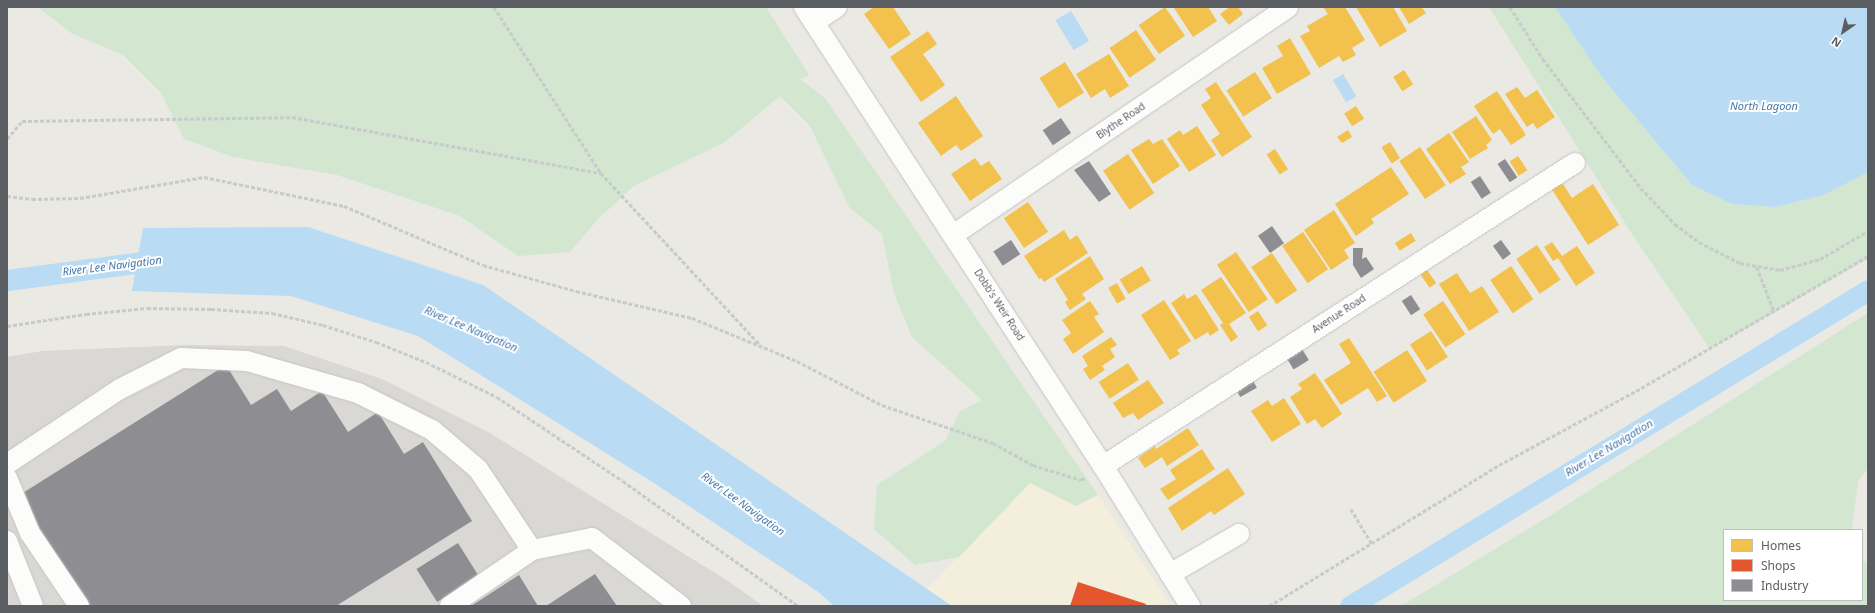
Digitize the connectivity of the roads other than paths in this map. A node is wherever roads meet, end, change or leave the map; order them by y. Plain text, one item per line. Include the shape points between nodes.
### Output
1 (837, 7) edge
2 (1288, 7) edge
3 (809, 15) edge
4 (1575, 162) dead end
5 (953, 235) junction
6 (7, 464) edge
7 (1103, 466) junction
8 (7, 478) edge
9 (1240, 534) dead end
10 (7, 541) edge
11 (532, 550) junction
12 (1170, 574) junction
13 (33, 606) edge
14 (79, 606) edge
15 (450, 606) edge
16 (681, 606) edge
17 (1190, 606) edge

1 - 3 street
2 - 5 street, Blythe Road
3 - 5 street, Dobb's Weir Road
4 - 7 street, Avenue Road
5 - 7 street, Dobb's Weir Road
6 - 11 street via 120,389 181,358 248,361 358,393 432,430 478,469
7 - 12 street, Dobb's Weir Road
8 - 14 street via 30,533
9 - 12 street
10 - 13 street
11 - 15 street
11 - 16 street via 592,538
12 - 17 street, Dobb's Weir Road

